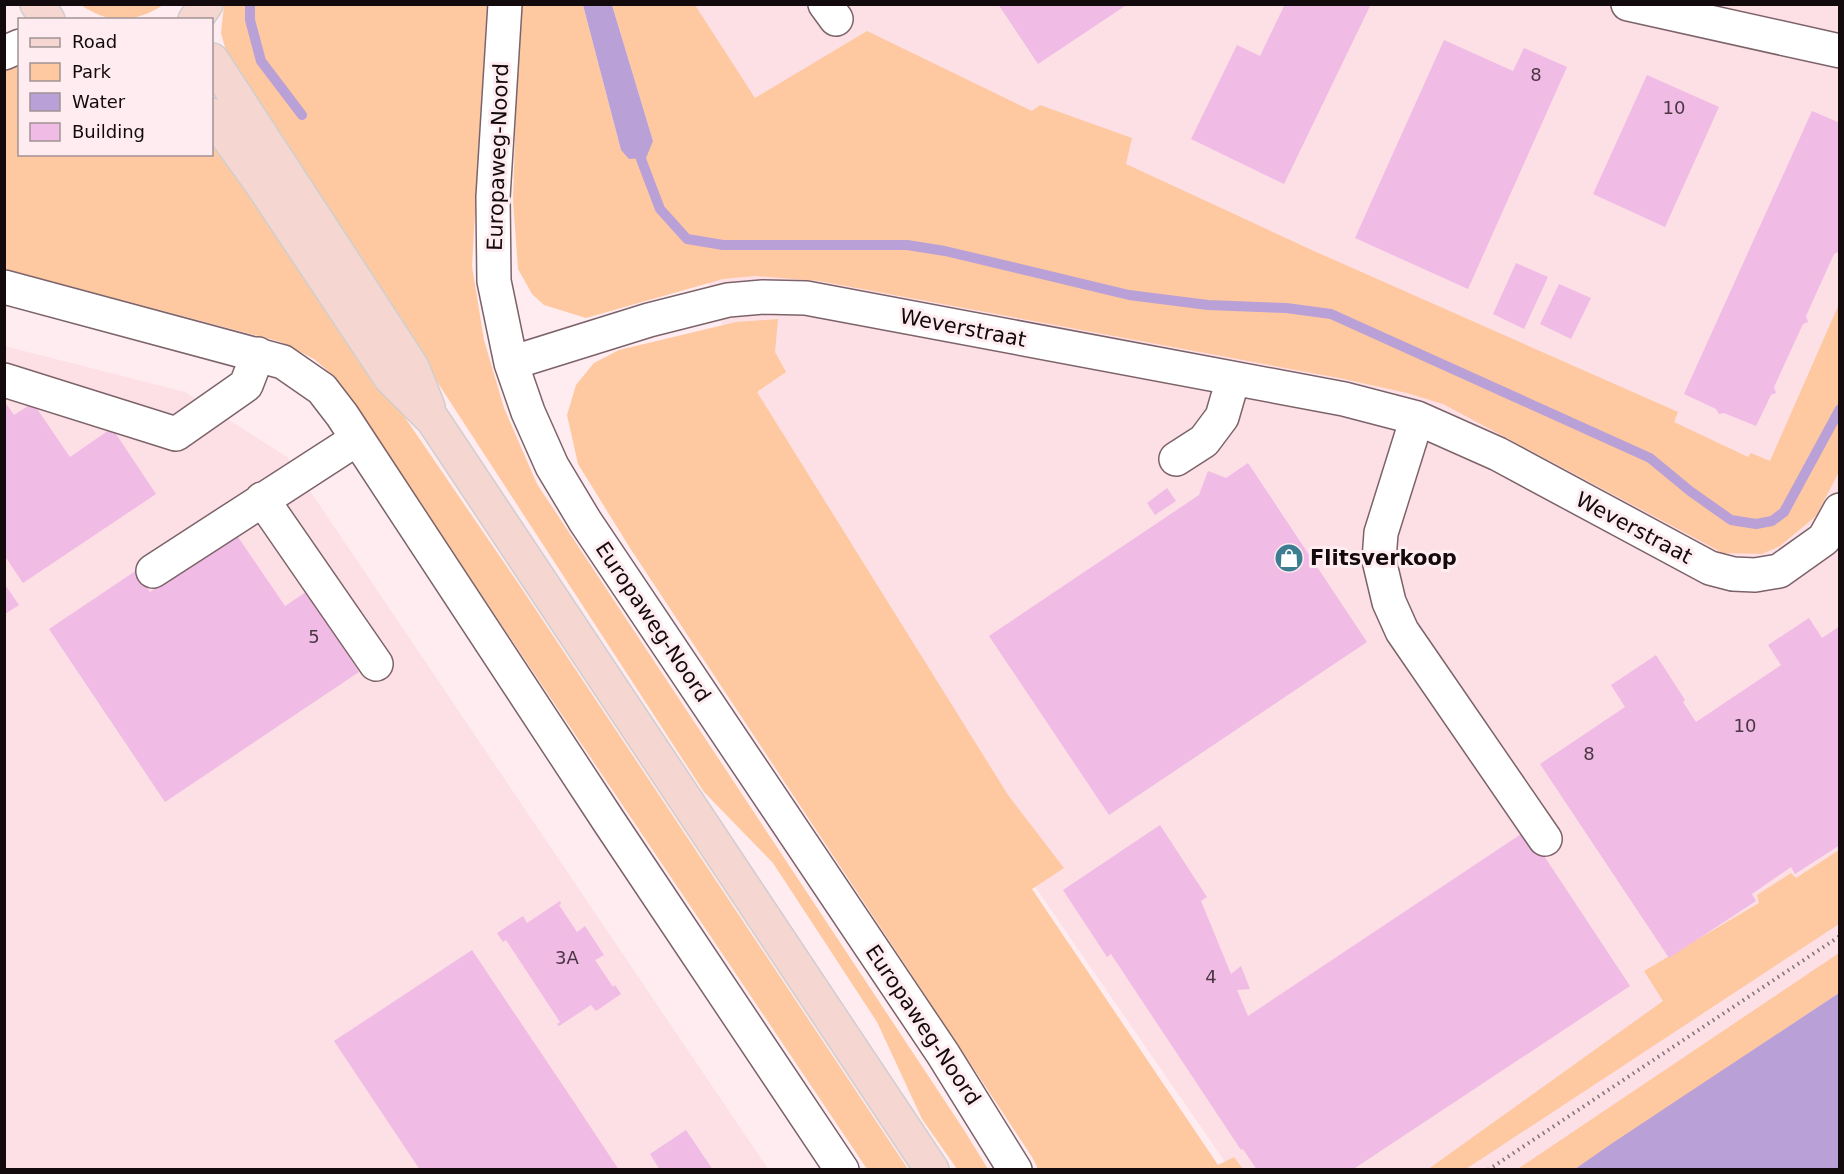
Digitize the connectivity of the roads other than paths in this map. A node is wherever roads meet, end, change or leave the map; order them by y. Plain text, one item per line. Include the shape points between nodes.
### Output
1 (37, 4) edge
2 (206, 4) edge
3 (505, 4) edge
4 (1628, 4) edge
5 (47, 18) edge
6 (196, 18) edge
7 (18, 47) edge
8 (1839, 51) edge
9 (4, 53) edge
10 (213, 62) edge
11 (213, 116) edge
12 (4, 287) edge
13 (258, 354) junction
14 (511, 363) junction
15 (1233, 379) junction
16 (4, 380) edge
17 (1417, 418) junction
18 (433, 420) junction
19 (357, 439) junction
20 (1176, 459) dead end
21 (262, 499) junction
22 (1839, 510) edge
23 (153, 571) dead end
24 (376, 663) dead end
25 (1545, 839) dead end
26 (842, 1170) edge
27 (932, 1170) edge
28 (1015, 1170) edge

1 - 5 main road
2 - 6 main road
3 - 14 street, Europaweg-Noord via 493,197 494,280
4 - 8 street
7 - 9 street
10 - 18 main road via 412,367
11 - 18 main road via 390,377
12 - 13 street
13 - 16 street via 246,385 176,434
13 - 19 street via 283,362 322,389
14 - 15 street, Weverstraat via 728,300 786,296
14 - 28 street, Europaweg-Noord via 552,466 585,521 943,1054
15 - 17 street, Weverstraat via 1344,399
15 - 20 street via 1222,417 1204,441
17 - 22 street, Weverstraat via 1498,454 1710,568 1733,574 1779,571 1824,539
17 - 25 street via 1381,533 1379,560 1389,602 1407,639
18 - 27 main road
19 - 21 street
19 - 26 street
21 - 23 street
21 - 24 street

